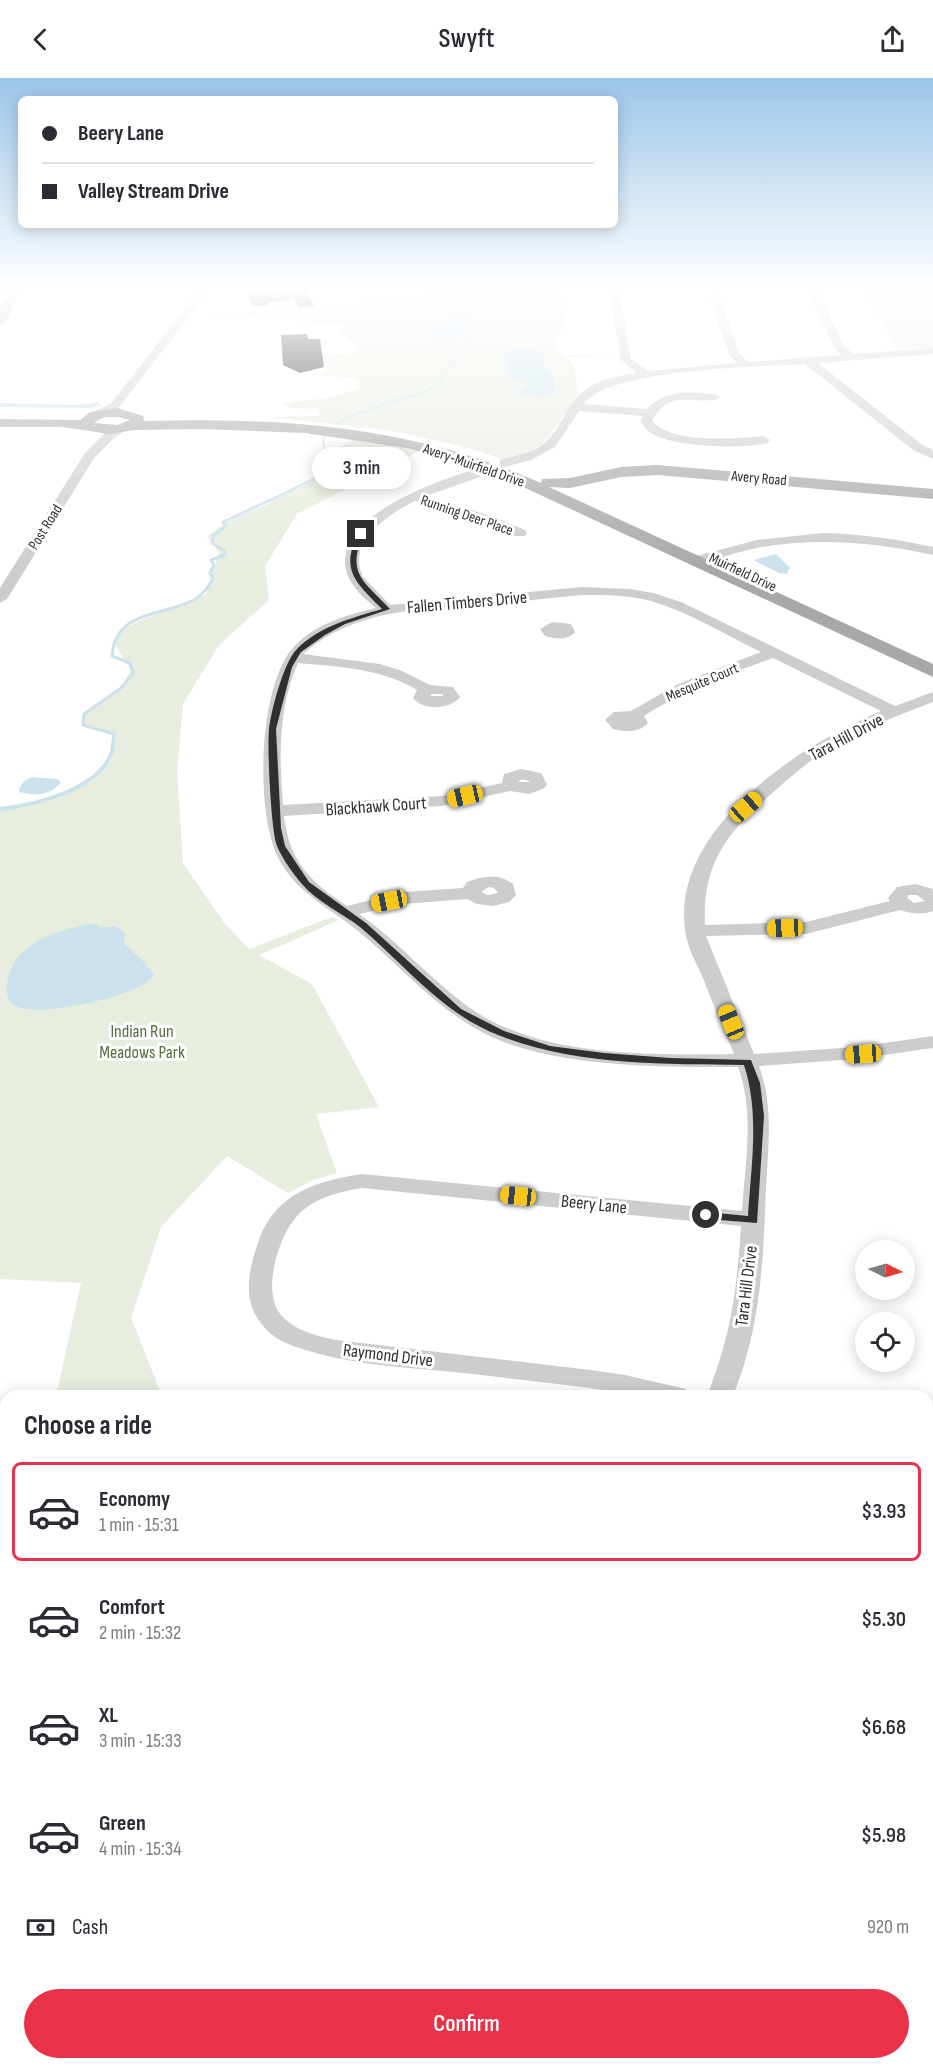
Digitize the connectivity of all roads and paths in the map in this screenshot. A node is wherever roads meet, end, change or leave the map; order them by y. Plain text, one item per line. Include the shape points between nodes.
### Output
1 (131, 384) edge
2 (138, 384) edge
3 (609, 384) edge
4 (837, 384) edge
5 (714, 397) dead end
6 (576, 407) junction
7 (650, 413) junction
8 (0, 418) edge
9 (93, 421) junction
10 (130, 422) junction
11 (0, 423) edge
12 (339, 431) junction
13 (764, 440) dead end
14 (418, 442) junction
15 (933, 455) edge
16 (89, 456) junction
17 (499, 466) junction
18 (557, 488) junction
19 (933, 494) edge
20 (414, 497) junction
21 (520, 533) dead end
22 (933, 551) edge
23 (702, 559) junction
24 (540, 596) junction
25 (0, 598) edge
26 (386, 609) junction
27 (555, 626) dead end
28 (773, 653) junction
29 (293, 658) junction
30 (933, 658) edge
31 (933, 671) edge
32 (427, 690) dead end
33 (933, 697) edge
34 (895, 712) junction
35 (633, 716) dead end
36 (510, 786) dead end
37 (276, 811) junction
38 (471, 893) dead end
39 (933, 898) edge
40 (902, 904) junction
41 (933, 904) edge
42 (343, 912) junction
43 (696, 930) junction
44 (933, 1042) edge
45 (747, 1062) junction
46 (328, 1188) joint
47 (753, 1220) junction
48 (651, 1390) edge
49 (722, 1390) edge

1 - 9 street via 114,407
2 - 10 street via 127,405
3 - 6 street via 590,391
4 - 15 street via 917,447
5 - 7 street via 667,399 654,405
6 - 7 street
6 - 17 street via 551,444
7 - 13 street via 647,425 670,436 729,442
8 - 9 main road
9 - 10 main road
9 - 11 main road
9 - 16 street, Post Road
10 - 12 main road, Avery-Muirfield Drive
10 - 16 street, Post Road
10 - 17 main road, Avery-Muirfield Drive via 280,420 348,426 422,438
12 - 14 main road
12 - 17 main road, Avery-Muirfield Drive via 428,447
14 - 17 main road via 456,450
14 - 18 main road
16 - 25 street, Post Road
17 - 18 main road, Avery-Muirfield Drive
17 - 20 street
18 - 19 main road, Avery Road via 621,472 658,470
18 - 23 main road, Muirfield Drive
20 - 21 street, Running Deer Place
20 - 26 street via 377,519 361,534 353,550 352,569 357,579
22 - 23 street via 878,541 810,538 759,543
23 - 30 main road, Muirfield Drive
23 - 31 main road, Muirfield Drive
24 - 26 street, Fallen Timbers Drive
24 - 27 street
24 - 28 street, Fallen Timbers Drive via 598,591 649,596
26 - 29 street, Fallen Timbers Drive via 333,627
28 - 34 street, Fallen Timbers Drive
28 - 35 street, Mesquite Court via 699,680
29 - 32 street via 384,670 410,678
29 - 37 street, Fallen Timbers Drive via 273,729
33 - 34 street, Tara Hill Drive
34 - 43 street, Tara Hill Drive via 815,751 746,807 725,830 704,864 697,893
36 - 37 street, Blackhawk Court via 442,801
37 - 42 street, Fallen Timbers Drive via 281,846 306,884
38 - 42 street via 404,898
39 - 40 street via 920,890 903,891 897,895
40 - 41 street via 919,909
40 - 43 street via 806,928
42 - 45 street, Fallen Timbers Drive via 363,925 457,1011 500,1033 548,1049 670,1061
43 - 45 street, Tara Hill Drive
44 - 45 street, Fallen Timbers Drive via 863,1054
45 - 47 street, Tara Hill Drive via 755,1083 759,1116
46 - 47 street, Beery Lane via 378,1181
46 - 48 street, Raymond Drive via 306,1197 284,1215 259,1276 258,1295 263,1310 290,1336 336,1349 591,1379
47 - 49 street, Tara Hill Drive via 745,1314

